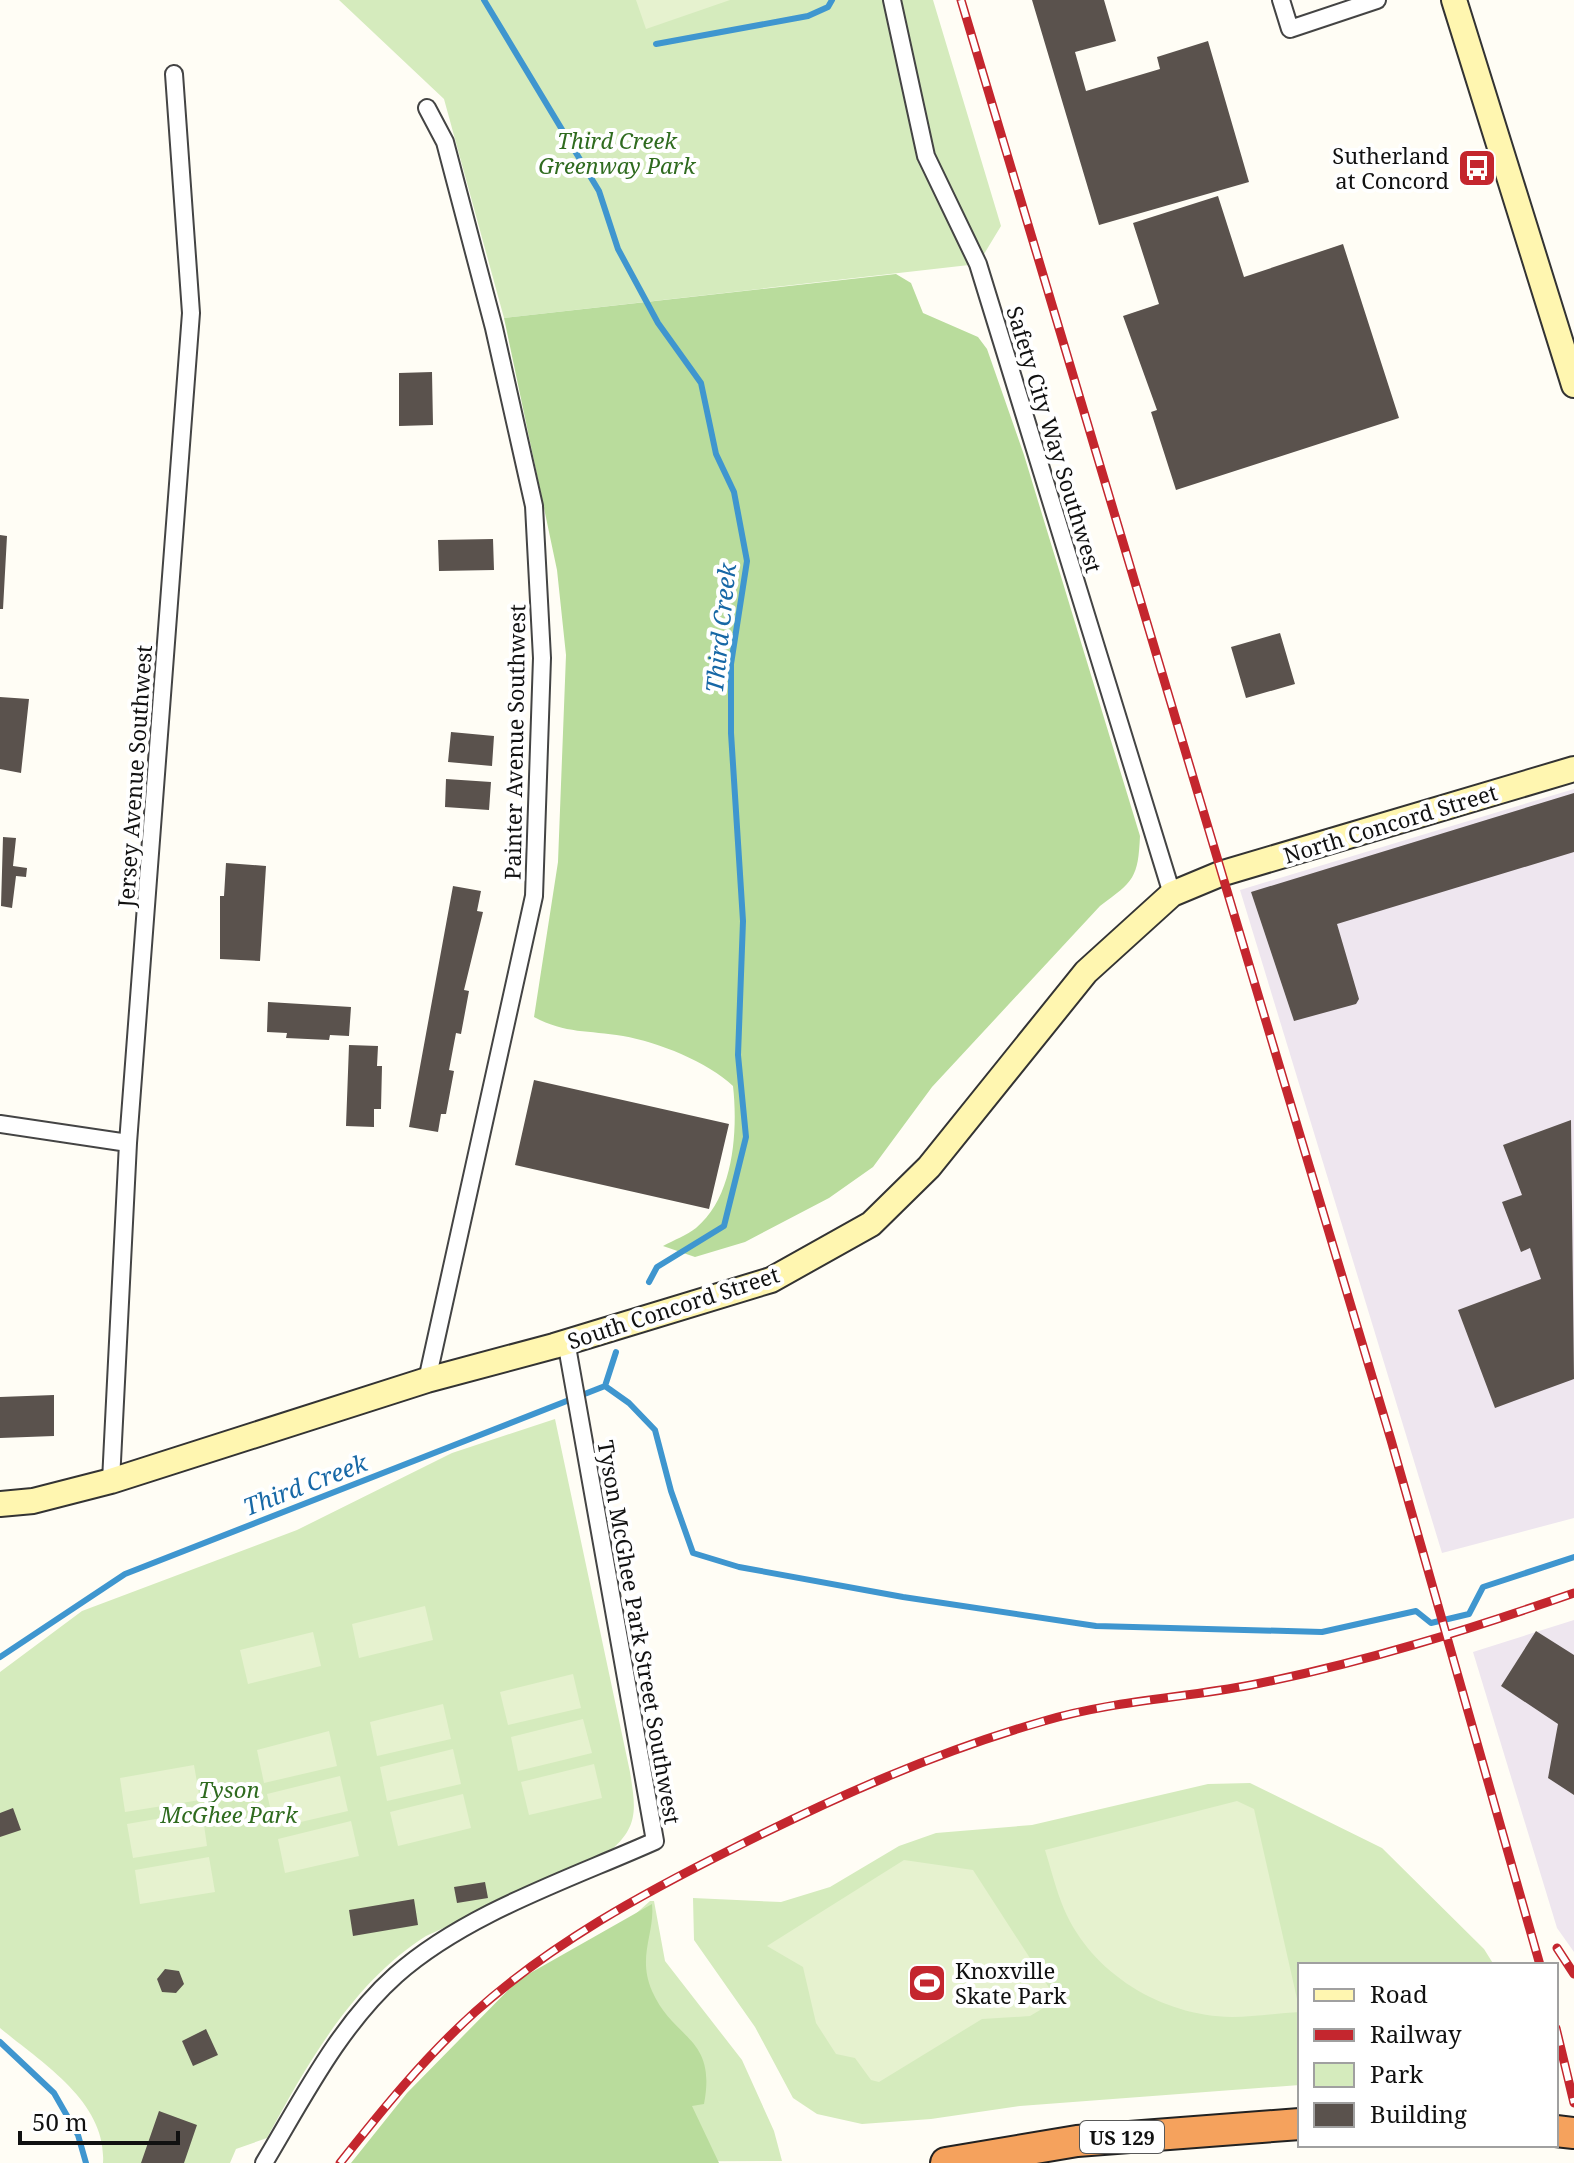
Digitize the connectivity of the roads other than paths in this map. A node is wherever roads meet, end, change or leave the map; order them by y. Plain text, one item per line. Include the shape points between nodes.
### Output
1 (892, 0) edge
2 (1281, 0) edge
3 (1377, 0) edge
4 (1454, 0) edge
5 (174, 74) dead end
6 (427, 108) dead end
7 (1574, 385) edge
8 (1574, 750) edge
9 (1574, 769) edge
10 (1542, 778) junction
11 (1207, 878) joint
12 (1172, 894) junction
13 (0, 1124) edge
14 (128, 1143) junction
15 (566, 1341) junction
16 (427, 1380) junction
17 (111, 1481) junction
18 (0, 1504) edge
19 (1298, 2124) edge
20 (264, 2163) edge
21 (946, 2163) edge

1 - 12 street, Safety City Way Southwest via 926,156 978,264
2 - 3 street via 1290,29
4 - 7 street
5 - 14 street, Jersey Avenue Southwest via 191,313
6 - 16 street, Painter Avenue Southwest via 445,142 534,506 542,658 534,896
8 - 10 street
9 - 10 street, North Concord Street
10 - 11 street, North Concord Street
11 - 12 street, South Concord Street
12 - 15 street, South Concord Street via 1086,972 929,1167 871,1224 771,1280
13 - 14 street
14 - 17 street, Jersey Avenue Southwest
15 - 16 street, South Concord Street
15 - 20 street, Tyson McGhee Park Street Southwest via 655,1841 454,1931 396,1975 340,2037
16 - 17 street, South Concord Street
17 - 18 street, South Concord Street
19 - 21 highway, US 129 via 1077,2141

